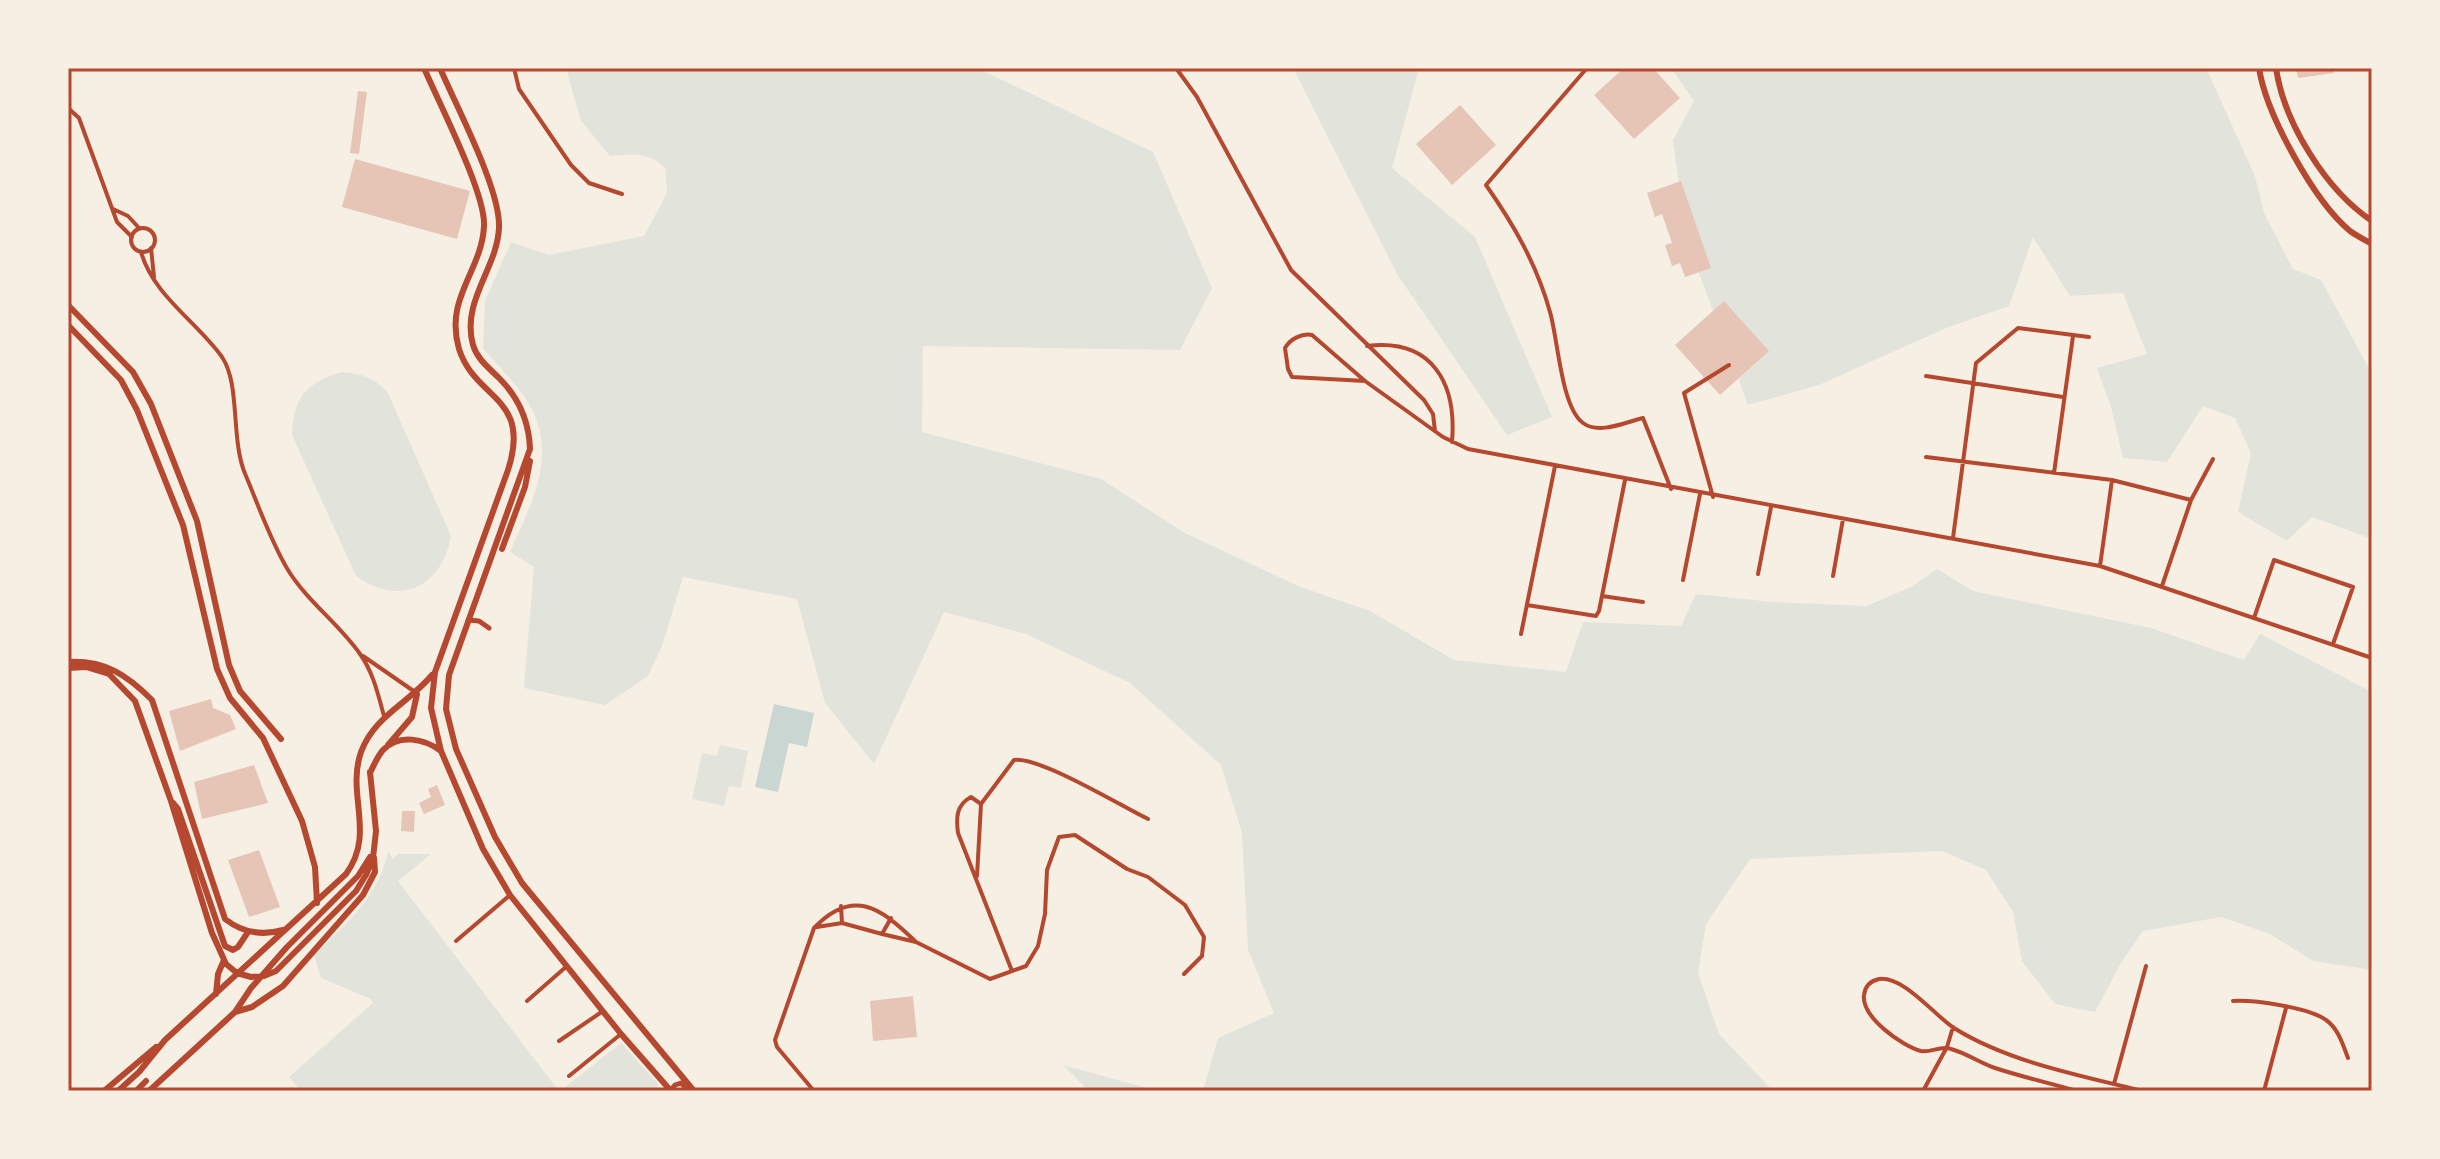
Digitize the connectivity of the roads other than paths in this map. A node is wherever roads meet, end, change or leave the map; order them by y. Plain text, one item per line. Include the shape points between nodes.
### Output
1 (424, 68) edge
2 (440, 68) edge
3 (514, 68) edge
4 (1176, 68) edge
5 (2259, 68) edge
6 (2276, 68) edge
7 (1587, 69) edge
8 (68, 108) edge
9 (622, 194) dead end
10 (113, 209) junction
11 (2370, 217) edge
12 (140, 229) junction
13 (132, 237) junction
14 (2371, 246) edge
15 (151, 248) junction
16 (141, 252) junction
17 (155, 280) junction
18 (68, 305) edge
19 (68, 325) edge
20 (2073, 336) junction
21 (2089, 337) dead end
22 (1367, 346) junction
23 (1729, 365) dead end
24 (1926, 376) dead end
25 (1365, 381) junction
26 (1973, 384) junction
27 (2063, 397) junction
28 (1435, 431) junction
29 (1452, 443) junction
30 (530, 449) junction
31 (1926, 457) dead end
32 (2213, 459) dead end
33 (1963, 462) junction
34 (1555, 466) junction
35 (2054, 473) junction
36 (1625, 480) junction
37 (2112, 480) junction
38 (1671, 489) junction
39 (1700, 494) junction
40 (1713, 497) junction
41 (2191, 500) junction
42 (1771, 507) junction
43 (1843, 519) junction
44 (1953, 538) junction
45 (502, 549) dead end
46 (2100, 566) junction
47 (1758, 574) dead end
48 (1833, 576) dead end
49 (1683, 580) dead end
50 (2162, 586) junction
51 (1602, 596) junction
52 (1643, 602) dead end
53 (1527, 605) junction
54 (2254, 618) junction
55 (467, 620) junction
56 (489, 628) dead end
57 (1521, 634) dead end
58 (2333, 644) junction
59 (361, 655) junction
60 (2372, 658) edge
61 (68, 665) edge
62 (435, 672) junction
63 (417, 693) junction
64 (384, 716) junction
65 (281, 739) dead end
66 (385, 747) junction
67 (441, 751) junction
68 (171, 801) junction
69 (981, 804) junction
70 (1148, 819) dead end
71 (373, 854) junction
72 (977, 876) junction
73 (510, 895) junction
74 (317, 903) junction
75 (841, 906) junction
76 (891, 918) junction
77 (842, 923) junction
78 (290, 927) junction
79 (814, 928) junction
80 (248, 932) junction
81 (882, 934) junction
82 (456, 941) dead end
83 (916, 942) junction
84 (228, 949) junction
85 (567, 966) junction
86 (2146, 966) dead end
87 (1012, 971) junction
88 (1184, 974) dead end
89 (216, 994) junction
90 (527, 1001) dead end
91 (2233, 1001) dead end
92 (2287, 1008) junction
93 (603, 1011) junction
94 (235, 1012) junction
95 (1953, 1027) junction
96 (621, 1034) junction
97 (165, 1040) junction
98 (559, 1041) dead end
99 (1947, 1047) junction
100 (2348, 1058) dead end
101 (569, 1076) dead end
102 (146, 1081) dead end
103 (2114, 1084) junction
104 (104, 1091) edge
105 (118, 1091) edge
106 (136, 1091) edge
107 (149, 1091) edge
108 (670, 1091) edge
109 (692, 1091) edge
110 (814, 1091) edge
111 (1923, 1091) edge
112 (2077, 1091) edge
113 (2143, 1091) edge
114 (2264, 1091) edge

1 - 62 main road via 483,212 482,244 457,307 458,346 469,368 504,406 514,441
2 - 30 main road via 499,219 496,248 474,298 473,343 480,360 517,399
3 - 9 street via 519,89 571,165 589,183
4 - 22 street via 1291,270
5 - 14 main road via 2262,88 2310,183 2350,231
6 - 11 main road via 2286,108 2304,142 2336,187
7 - 38 street via 1486,185 1533,262 1550,312 1571,411 1584,425 1600,429 1643,418
8 - 10 street via 79,118
10 - 12 street
10 - 13 street
12 - 13 street
12 - 15 street via 153,234
13 - 16 street via 132,245
15 - 16 street
15 - 17 street
16 - 17 street
17 - 59 street via 223,358 230,374 243,470 289,572
18 - 65 main road via 133,372 151,404 197,521 232,674
19 - 74 main road via 121,380 137,410 183,525 217,669 230,698 263,738 302,821 315,867
20 - 21 street
20 - 26 street via 2018,328 1976,363
20 - 27 street
22 - 28 street via 1424,400
22 - 29 street via 1397,345 1431,362 1449,396
23 - 40 street via 1684,393
24 - 26 street
25 - 25 street via 1312,335 1292,340 1285,348 1292,377
25 - 28 street
26 - 27 street
26 - 33 street
27 - 35 street
28 - 29 street
29 - 34 street
30 - 45 main road via 525,487
30 - 55 main road
31 - 33 street
32 - 41 street
33 - 35 street
33 - 44 street
34 - 36 street
34 - 53 street
35 - 37 street
36 - 38 street
36 - 51 street
37 - 41 street
37 - 46 street
38 - 39 street
39 - 40 street
39 - 49 street
40 - 42 street
41 - 50 street
42 - 43 street
42 - 47 street
43 - 44 street
43 - 48 street
44 - 46 street
46 - 50 street
50 - 54 street
51 - 52 street
51 - 53 street via 1599,611 1591,617
53 - 57 street
54 - 58 street
54 - 58 street via 2274,560 2353,587
55 - 56 street
55 - 109 main road via 449,675 446,709 456,749 495,837 522,883
58 - 60 street
59 - 63 street
59 - 64 street
61 - 68 main road via 109,674 135,701
61 - 80 main road via 87,661 111,667 152,700 225,919
62 - 63 main road
62 - 67 main road via 431,708
63 - 64 main road
63 - 66 main road via 412,717
64 - 74 main road via 365,742 357,768 359,852 342,880
66 - 67 main road via 416,739
66 - 71 main road via 370,772 376,822
67 - 73 main road via 483,849
68 - 71 main road via 212,933 222,957 237,973 257,977 276,971 356,891
68 - 84 main road
69 - 70 street via 1020,759
69 - 72 street
69 - 72 street via 971,797 962,802 957,815 958,833
71 - 94 main road
71 - 94 main road via 375,872 363,895 283,986
72 - 87 street
73 - 82 street
73 - 85 main road
74 - 78 main road
75 - 76 street via 864,905
75 - 77 street
75 - 79 street
76 - 81 street
76 - 83 street
77 - 79 street
77 - 81 street
78 - 80 main road
78 - 89 main road
79 - 110 street via 775,1040
80 - 84 main road via 238,947
81 - 83 street
83 - 87 street via 990,979
84 - 89 main road
85 - 90 street
85 - 93 main road
86 - 103 street
87 - 88 street via 1026,966 1038,946 1047,870 1059,837 1075,835 1185,905 1204,937 1202,956
89 - 97 main road
91 - 92 street
92 - 100 street via 2326,1020
92 - 114 street
93 - 96 main road
93 - 98 street
94 - 107 main road
95 - 99 street
95 - 99 street via 1899,985 1877,979 1865,988 1871,1019 1921,1051
95 - 103 street via 1998,1052
96 - 101 street
96 - 108 main road
97 - 104 main road
97 - 105 main road
99 - 111 street
99 - 112 street via 1994,1068
102 - 106 main road
103 - 113 street
108 - 109 street via 681,1083

